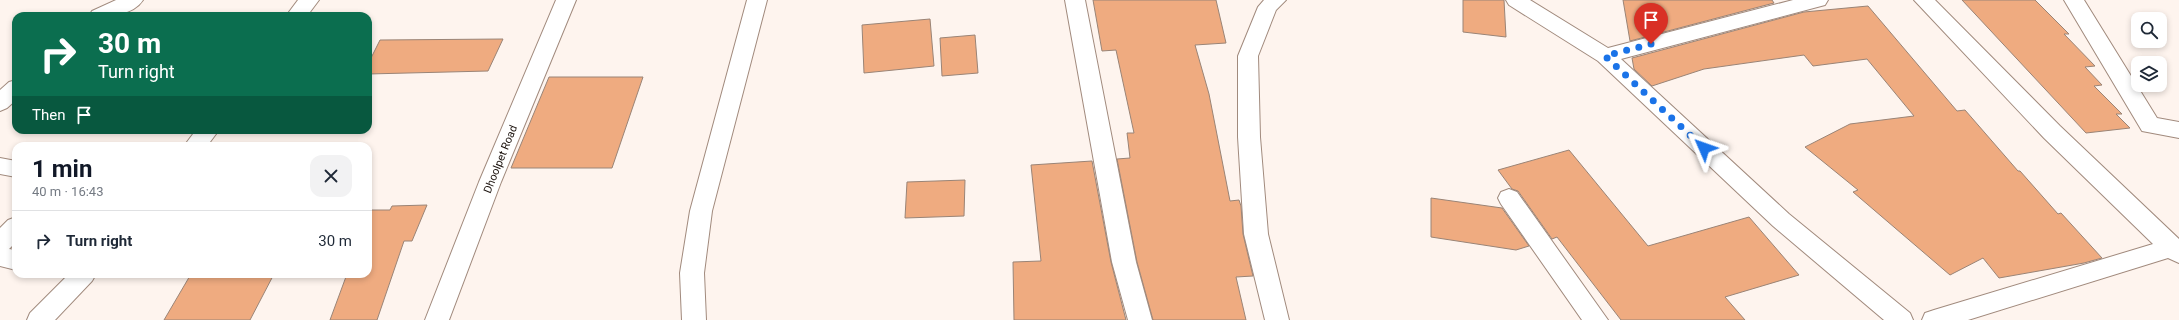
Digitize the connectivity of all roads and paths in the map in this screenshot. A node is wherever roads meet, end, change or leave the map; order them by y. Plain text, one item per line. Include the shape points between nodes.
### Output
1 (133, 0) edge
2 (309, 0) edge
3 (566, 0) edge
4 (757, 0) edge
5 (1075, 0) edge
6 (1276, 0) edge
7 (1516, 0) edge
8 (1818, 0) edge
9 (1924, 0) edge
10 (2074, 0) edge
11 (108, 12) edge
12 (299, 12) edge
13 (1605, 56) junction
14 (12, 91) edge
15 (0, 103) edge
16 (2179, 130) edge
17 (205, 134) edge
18 (198, 142) edge
19 (0, 166) edge
20 (12, 168) edge
21 (1509, 198) dead end
22 (12, 230) edge
23 (0, 244) edge
24 (2175, 251) edge
25 (0, 257) edge
26 (12, 259) edge
27 (80, 278) edge
28 (43, 320) edge
29 (437, 320) edge
30 (694, 320) edge
31 (1140, 320) edge
32 (1277, 320) edge
33 (1596, 320) edge
34 (1901, 320) edge
35 (1934, 320) edge

1 - 11 street
2 - 12 street
3 - 29 street, Dhoolpet Road via 490,182
4 - 30 street via 701,211 692,273
5 - 31 street via 1124,262
6 - 32 street via 1268,8 1248,56 1249,137 1256,234
7 - 13 street
8 - 13 street
9 - 24 street via 2052,132
10 - 16 street via 2150,125
13 - 34 street via 1781,220
14 - 15 street
17 - 18 street
19 - 20 street
21 - 33 street
22 - 23 street
24 - 35 street
25 - 26 street
27 - 28 street

